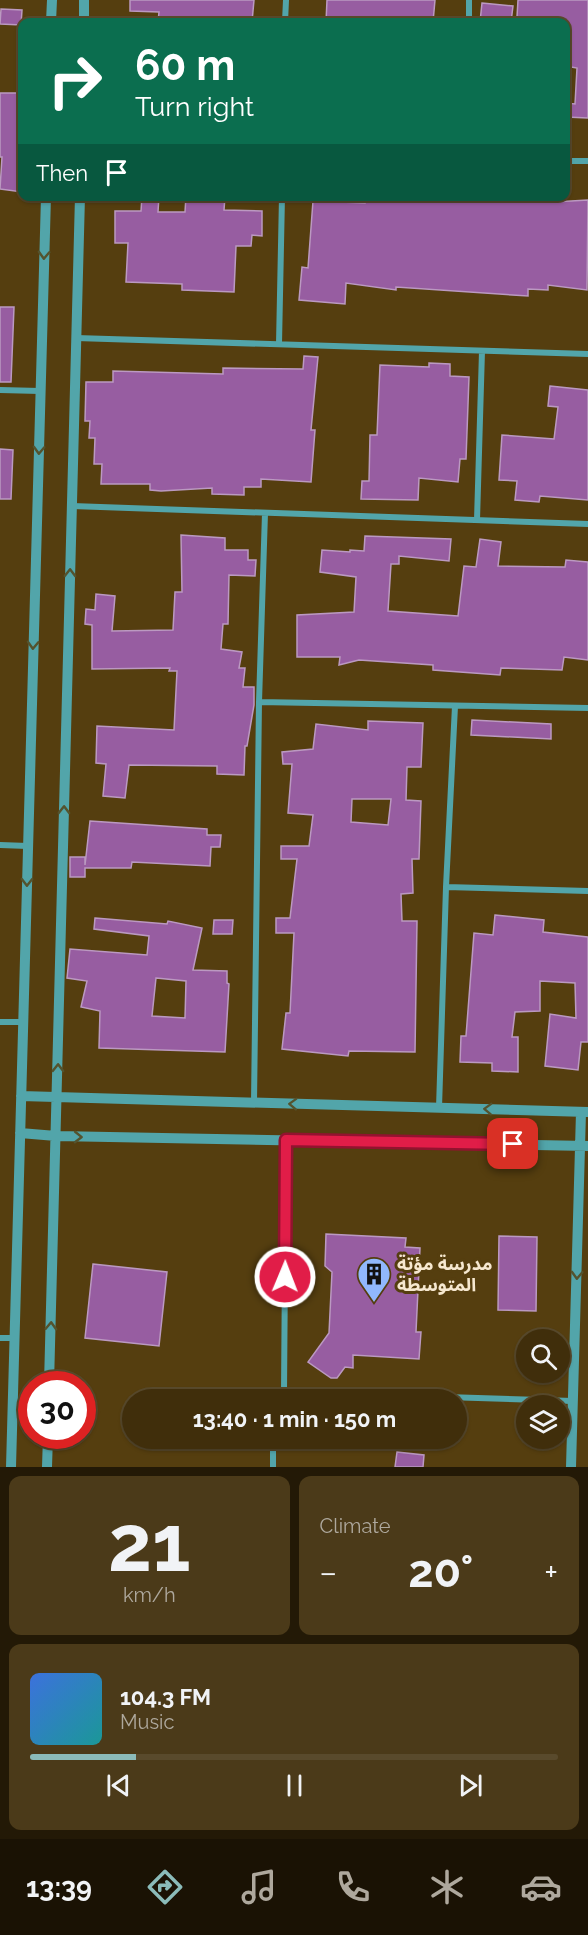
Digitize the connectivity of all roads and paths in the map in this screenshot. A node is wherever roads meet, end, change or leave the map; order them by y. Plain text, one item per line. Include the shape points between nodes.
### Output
1 (52, 0) edge
2 (84, 0) edge
3 (286, 0) edge
4 (470, 0) edge
5 (51, 18) edge
6 (84, 18) edge
7 (285, 18) edge
8 (469, 18) edge
9 (570, 161) edge
10 (588, 161) edge
11 (46, 201) edge
12 (80, 201) edge
13 (282, 201) edge
14 (76, 338) junction
15 (279, 344) junction
16 (482, 351) junction
17 (588, 354) edge
18 (0, 390) edge
19 (40, 391) junction
20 (72, 506) junction
21 (265, 513) junction
22 (477, 520) junction
23 (588, 524) edge
24 (259, 702) junction
25 (455, 706) junction
26 (588, 708) edge
27 (0, 845) edge
28 (28, 846) junction
29 (446, 887) junction
30 (588, 891) edge
31 (0, 1022) edge
32 (23, 1022) junction
33 (21, 1096) junction
34 (57, 1098) junction
35 (254, 1103) junction
36 (440, 1108) junction
37 (584, 1112) edge
38 (20, 1133) junction
39 (56, 1136) junction
40 (286, 1140) junction
41 (584, 1146) edge
42 (0, 1338) edge
43 (14, 1338) junction
44 (49, 1371) edge
45 (284, 1389) edge
46 (467, 1398) edge
47 (573, 1401) junction
48 (48, 1449) edge
49 (273, 1449) edge
50 (10, 1467) edge
51 (47, 1467) edge
52 (273, 1467) edge
53 (571, 1467) edge

1 - 5 street
2 - 6 street
3 - 7 street
4 - 8 street
9 - 10 street
11 -> 19 street
12 - 14 street
13 - 15 street
14 - 15 street
14 - 20 street
15 - 16 street
16 - 17 street
16 - 22 street
18 - 19 street
19 -> 28 street
20 - 21 street
34 -> 20 street
21 - 22 street
21 - 24 street
22 - 23 street
24 - 25 street
24 - 35 street
25 - 26 street
25 - 29 street
27 - 28 street
28 -> 32 street
29 - 30 street
29 - 36 street
31 - 32 street
32 - 33 street
33 - 34 street
33 - 38 street
34 - 35 street
34 - 39 street
36 -> 35 street
37 -> 36 street
37 - 41 street
38 - 39 street
38 - 43 street
39 -> 40 street
44 -> 39 street
40 - 41 street
40 - 45 street
41 -> 47 street
42 - 43 street
43 - 50 street
46 - 47 street
47 - 53 street
48 - 51 street
49 - 52 street

